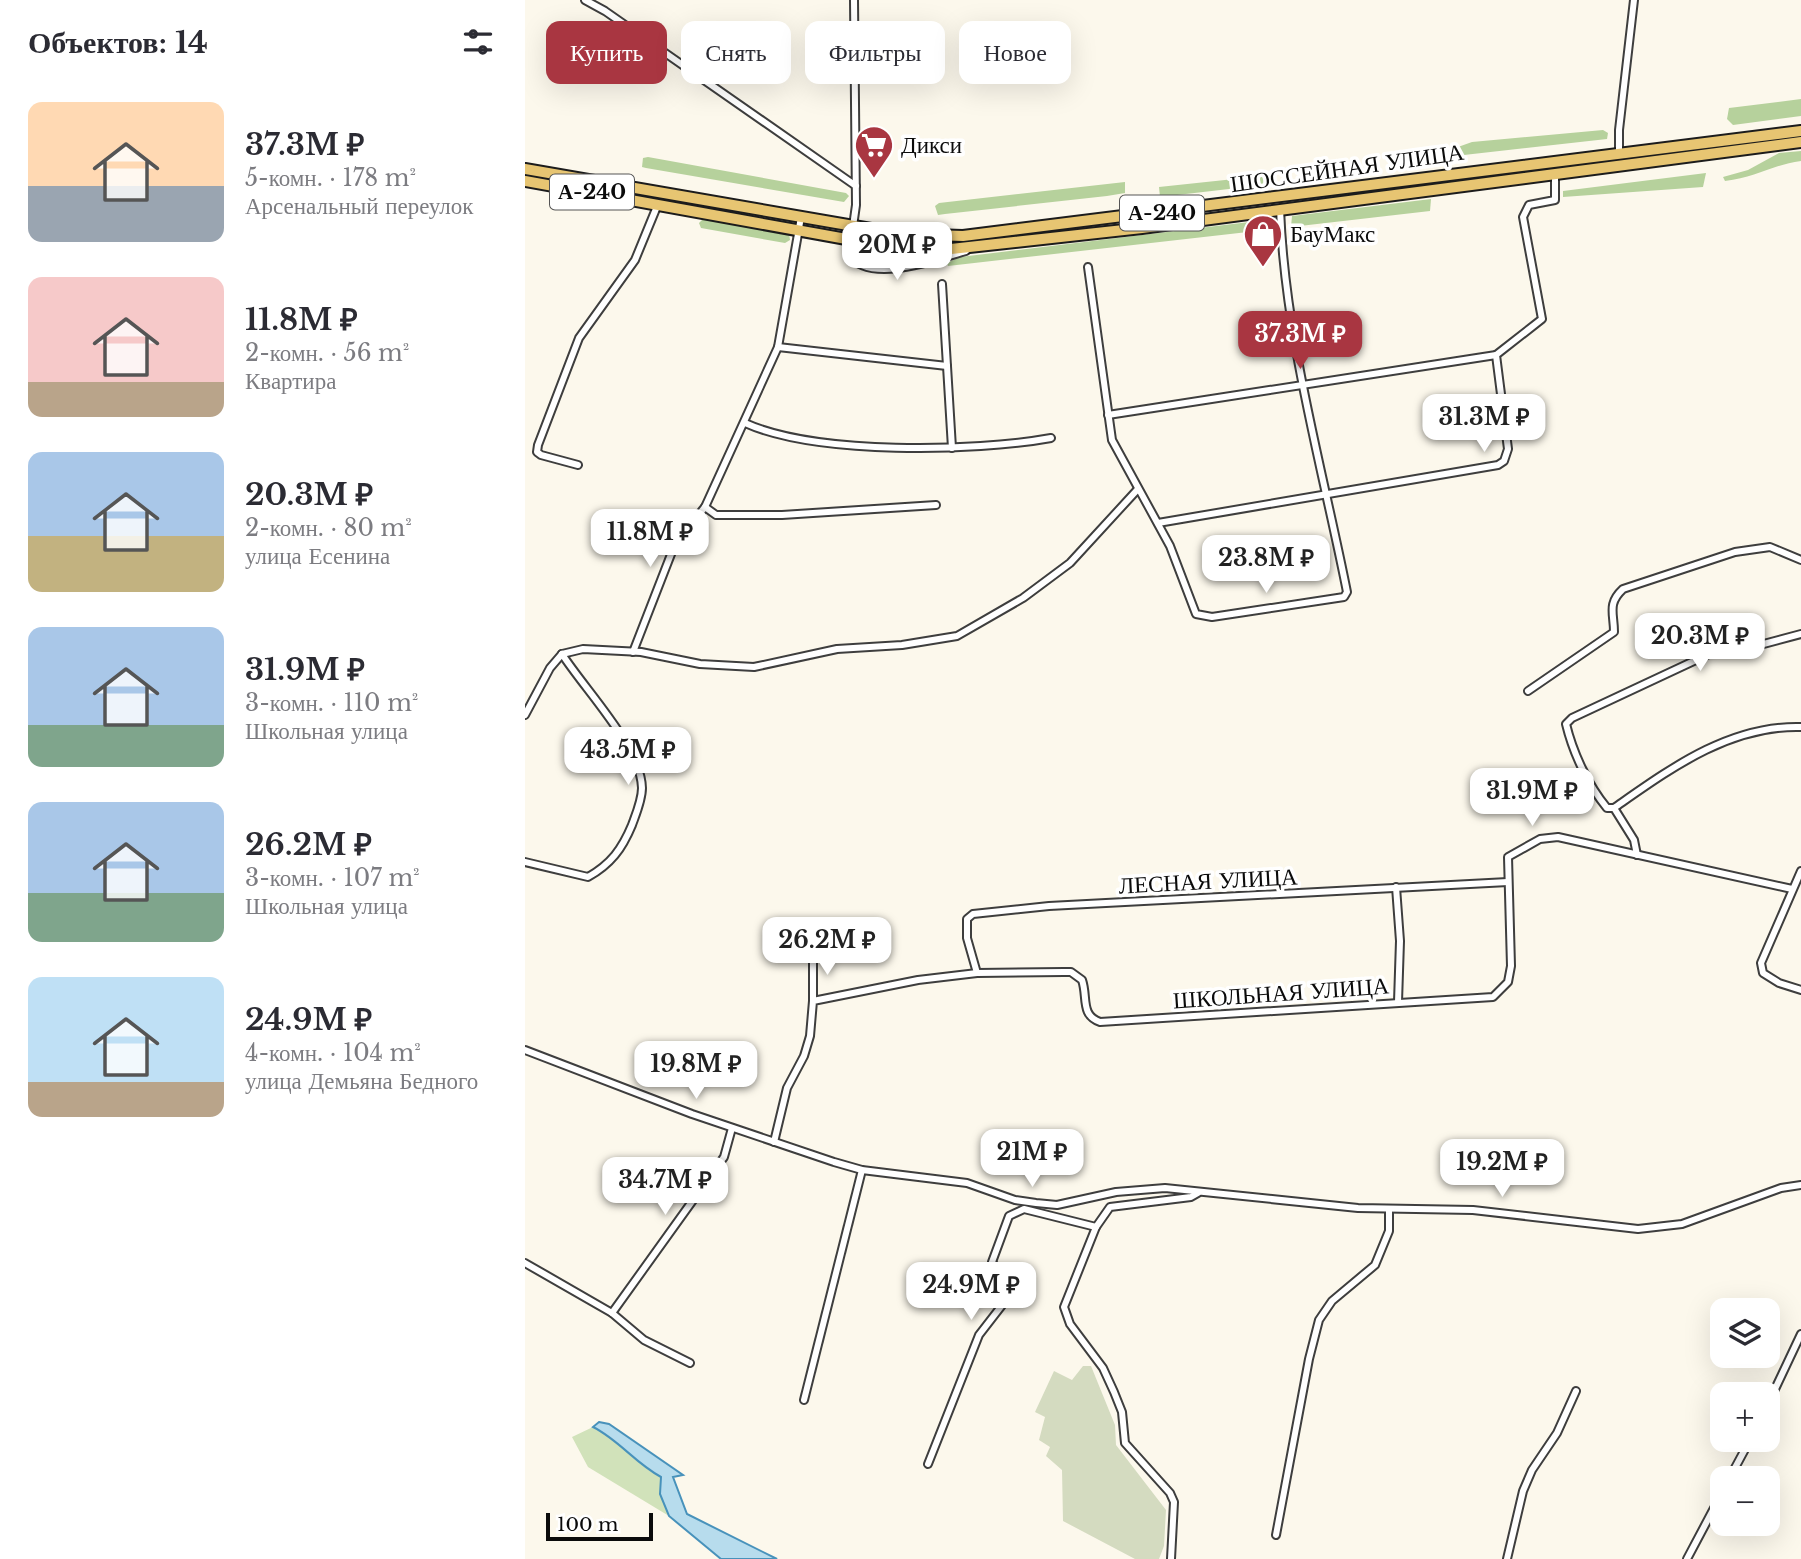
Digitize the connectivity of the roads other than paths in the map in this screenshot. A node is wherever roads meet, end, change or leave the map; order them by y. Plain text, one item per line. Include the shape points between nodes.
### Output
1 (585, 0) edge
2 (854, 0) edge
3 (1634, 0) edge
4 (1801, 131) edge
5 (1801, 142) edge
6 (1619, 153) junction
7 (525, 169) edge
8 (1555, 173) junction
9 (525, 181) edge
10 (856, 186) junction
11 (658, 204) junction
12 (1280, 209) junction
13 (801, 217) junction
14 (853, 227) junction
15 (799, 229) junction
16 (851, 239) junction
17 (982, 247) junction
18 (1088, 267) dead end
19 (942, 284) dead end
20 (778, 347) junction
21 (1496, 355) junction
22 (947, 366) junction
23 (1303, 384) junction
24 (1108, 415) junction
25 (745, 423) junction
26 (1051, 438) dead end
27 (952, 448) junction
28 (578, 465) dead end
29 (1138, 489) junction
30 (1328, 493) junction
31 (936, 505) dead end
32 (705, 507) junction
33 (1158, 523) junction
34 (1801, 560) edge
35 (1801, 634) edge
36 (633, 652) junction
37 (562, 654) junction
38 (1528, 691) dead end
39 (525, 715) edge
40 (1801, 727) edge
41 (1614, 808) junction
42 (1637, 855) junction
43 (525, 862) edge
44 (1801, 871) edge
45 (1508, 882) junction
46 (1396, 887) junction
47 (1792, 889) junction
48 (813, 954) dead end
49 (977, 973) junction
50 (1801, 990) edge
51 (813, 1001) junction
52 (1398, 1002) junction
53 (525, 1050) edge
54 (732, 1128) junction
55 (775, 1142) junction
56 (862, 1170) junction
57 (1801, 1185) edge
58 (1198, 1193) junction
59 (1389, 1209) junction
60 (1096, 1227) junction
61 (525, 1263) edge
62 (612, 1313) junction
63 (1801, 1334) edge
64 (690, 1363) dead end
65 (1778, 1382) edge
66 (1576, 1391) dead end
67 (804, 1400) dead end
68 (928, 1464) dead end
69 (1710, 1516) edge
70 (1276, 1535) dead end
71 (1171, 1559) edge
72 (1507, 1559) edge
73 (1687, 1559) edge

1 - 10 street
2 - 10 street
3 - 6 street
4 - 6 main road, ШОССЕЙНАЯ УЛИЦА / А-240
5 - 8 main road, ШОССЕЙНАЯ УЛИЦА / А-240
6 - 14 main road, ШОССЕЙНАЯ УЛИЦА / А-240 via 981,235 918,236
7 - 13 main road, ШОССЕЙНАЯ УЛИЦА / А-240
8 - 12 main road, ШОССЕЙНАЯ УЛИЦА / А-240
8 - 21 street via 1555,200 1529,205 1523,217 1542,319
9 - 11 main road, А-240
10 - 14 street
11 - 15 main road, ШОССЕЙНАЯ УЛИЦА / А-240
11 - 28 street via 635,260 579,338 538,445 541,455
12 - 17 main road, ШОССЕЙНАЯ УЛИЦА / А-240
12 - 23 street
13 - 14 main road, ШОССЕЙНАЯ УЛИЦА / А-240
13 - 15 street
14 - 16 street
15 - 16 main road, ШОССЕЙНАЯ УЛИЦА / А-240
15 - 20 street
16 - 17 main road, ШОССЕЙНАЯ УЛИЦА / А-240 via 914,248
16 - 17 street via 849,255 854,261 896,269
18 - 24 street
19 - 22 street
20 - 22 street
20 - 25 street
21 - 23 street
21 - 30 street via 1508,449 1498,466
22 - 27 street
23 - 24 street
23 - 30 street
24 - 29 street via 1112,440
25 - 27 street via 805,439
25 - 32 street
26 - 27 street
29 - 33 street
29 - 36 street via 1070,563 1023,598 957,636 837,649 754,667 699,664
30 - 33 street
30 - 33 street via 1347,592 1344,597 1212,617 1196,614
31 - 32 street via 782,516 716,515
32 - 36 street via 675,544
34 - 38 street via 1770,547 1735,552 1623,589 1610,608 1614,632
35 - 41 street via 1711,653 1566,724 1598,797 1607,808
36 - 37 street via 583,649
37 - 39 street
37 - 43 street via 630,750 642,789 623,846 606,867 588,877
40 - 41 street via 1753,731 1717,745 1666,772
41 - 42 street via 1634,840
42 - 45 street, ШКОЛЬНАЯ УЛИЦА via 1558,837 1540,839 1509,857
42 - 47 street, ШКОЛЬНАЯ УЛИЦА
44 - 47 street
45 - 46 street, ЛЕСНАЯ УЛИЦА
45 - 52 street, ШКОЛЬНАЯ УЛИЦА via 1511,966 1503,991 1493,997
46 - 49 street, ЛЕСНАЯ УЛИЦА via 973,914 967,919 967,938
46 - 52 street
47 - 50 street via 1761,962 1763,973
48 - 51 street
49 - 51 street, ШКОЛЬНАЯ УЛИЦА
49 - 52 street, ШКОЛЬНАЯ УЛИЦА via 1070,972 1082,980 1086,1011 1100,1022
51 - 55 street via 810,1036 787,1088
53 - 54 street
54 - 55 street
54 - 62 street via 724,1157
55 - 56 street
56 - 58 street via 967,1183 1015,1200 1057,1205 1116,1192 1165,1188
56 - 67 street
57 - 59 street via 1682,1224 1638,1229 1473,1210
58 - 59 street
58 - 60 street via 1110,1207
59 - 70 street via 1388,1231 1375,1265 1332,1301 1319,1320
60 - 68 street via 1029,1210 1009,1216 992,1262 1010,1286 1003,1304 979,1335
60 - 71 street via 1064,1307 1070,1324 1103,1368 1122,1412 1125,1443 1174,1502
61 - 62 street
62 - 64 street via 643,1340
63 - 65 street
66 - 72 street via 1523,1491
69 - 73 street

